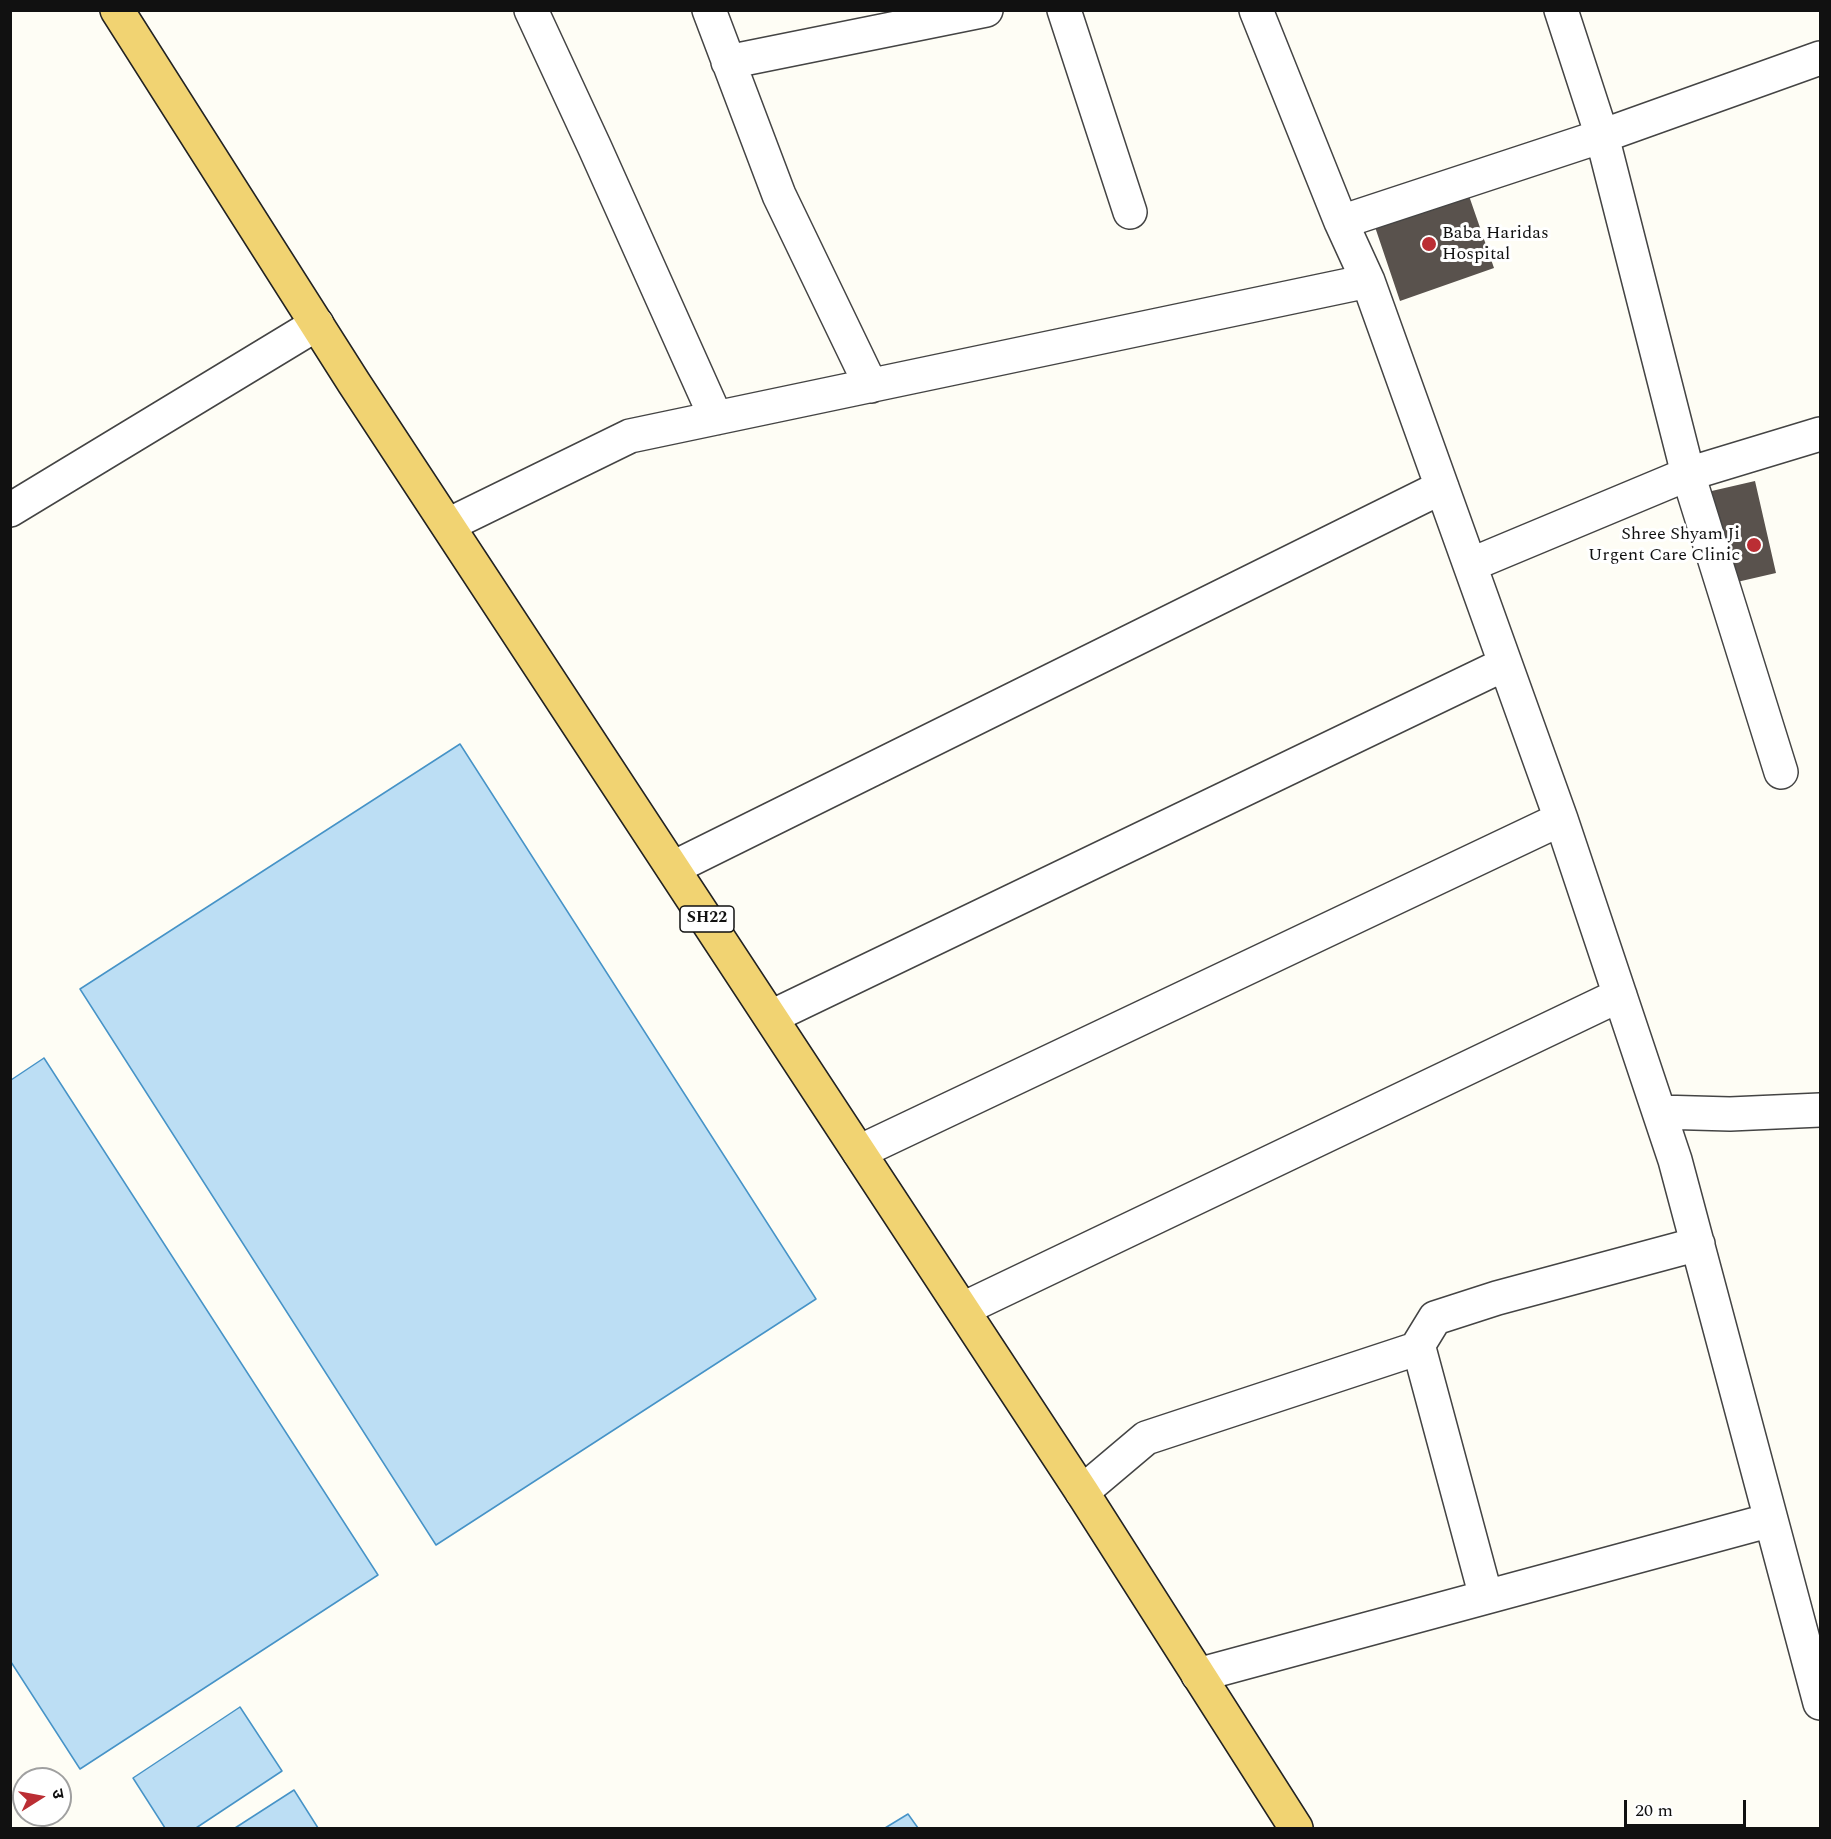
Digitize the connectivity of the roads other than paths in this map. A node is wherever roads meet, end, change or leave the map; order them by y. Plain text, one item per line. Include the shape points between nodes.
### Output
1 (117, 10) edge
2 (531, 10) edge
3 (709, 10) edge
4 (986, 10) edge
5 (1064, 10) edge
6 (1256, 10) edge
7 (1560, 10) edge
8 (1821, 58) edge
9 (728, 62) junction
10 (1602, 136) junction
11 (1130, 212) dead end
12 (1341, 222) junction
13 (1368, 281) junction
14 (316, 324) junction
15 (872, 386) junction
16 (716, 418) junction
17 (1821, 434) edge
18 (1688, 474) junction
19 (1442, 487) junction
20 (10, 510) edge
21 (448, 525) junction
22 (1470, 565) junction
23 (1506, 664) junction
24 (1781, 772) dead end
25 (1561, 819) junction
26 (673, 868) junction
27 (1620, 995) junction
28 (771, 1017) junction
29 (1821, 1110) edge
30 (1659, 1112) junction
31 (860, 1152) junction
32 (1698, 1244) junction
33 (963, 1309) junction
34 (1416, 1349) junction
35 (1082, 1492) junction
36 (1772, 1520) junction
37 (1485, 1597) junction
38 (1198, 1675) junction
39 (1821, 1703) edge
40 (1296, 1828) edge

1 - 14 main road, SH22
2 - 16 street
3 - 9 street
4 - 9 street
5 - 11 street
6 - 12 street
7 - 10 street
8 - 10 street
9 - 15 street via 779,195
10 - 12 street
10 - 18 street
12 - 13 street
13 - 15 street
13 - 19 street
14 - 20 street
14 - 21 main road, SH22
15 - 16 street
16 - 21 street via 630,436
17 - 18 street
18 - 22 street
18 - 24 street
19 - 22 street
19 - 26 street
21 - 26 main road, SH22
22 - 23 street
23 - 25 street
23 - 28 street
25 - 27 street
25 - 31 street
26 - 28 main road, SH22
27 - 30 street
27 - 33 street
28 - 31 main road, SH22
29 - 30 street
30 - 32 street
31 - 33 main road, SH22
32 - 34 street via 1435,1318
32 - 36 street
33 - 35 main road, SH22
34 - 35 street via 1146,1438
34 - 37 street via 1419,1348
35 - 38 main road, SH22
36 - 37 street
36 - 39 street
37 - 38 street
38 - 40 main road, SH22

